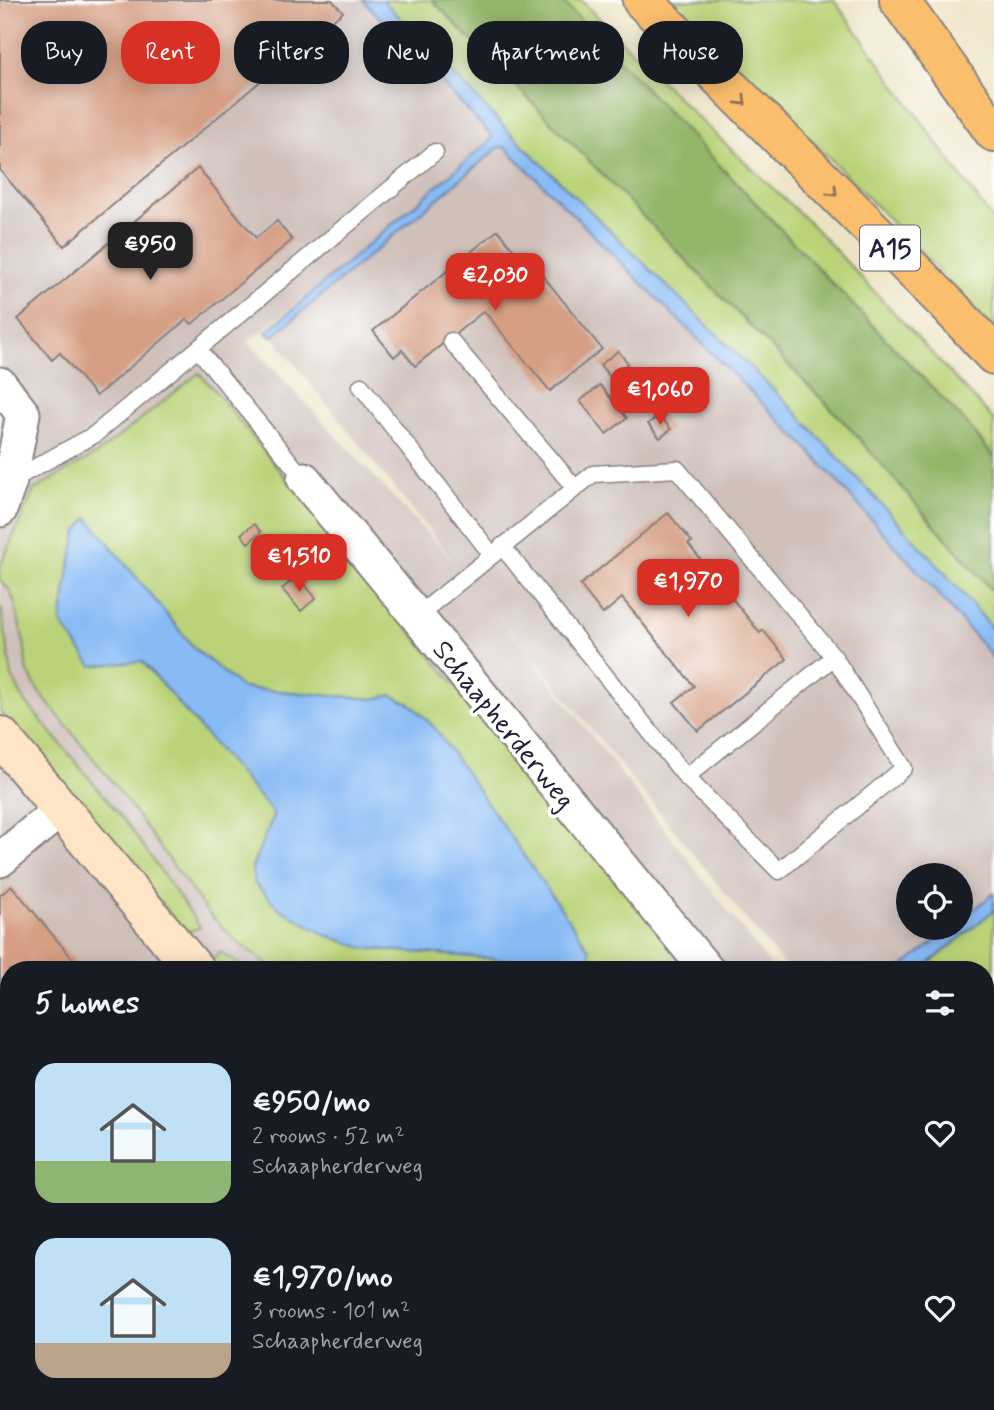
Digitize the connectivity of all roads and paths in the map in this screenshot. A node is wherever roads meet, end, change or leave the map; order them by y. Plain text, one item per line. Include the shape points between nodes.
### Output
1 (642, 0) edge
2 (899, 0) edge
3 (994, 132) edge
4 (435, 152) dead end
5 (451, 341) dead end
6 (198, 349) junction
7 (994, 355) edge
8 (0, 384) edge
9 (361, 386) dead end
10 (304, 479) joint
11 (575, 488) junction
12 (5, 495) edge
13 (497, 550) junction
14 (417, 616) junction
15 (834, 657) junction
16 (0, 736) edge
17 (686, 777) junction
18 (61, 809) junction
19 (0, 860) edge
20 (188, 961) edge
21 (700, 961) edge

1 -> 7 highway, A15
2 - 3 highway
4 - 6 lane
5 - 11 lane
6 - 10 lane
6 - 12 lane via 94,435
8 - 12 street via 23,414
9 - 13 lane
10 - 14 street, Schaapherderweg
11 - 13 lane
11 - 15 lane via 593,474 677,469
13 - 14 lane
13 - 17 lane
14 - 21 street, Schaapherderweg
15 - 17 lane
15 - 17 lane via 904,768 779,871
16 - 18 street
18 - 19 street
18 - 20 street

